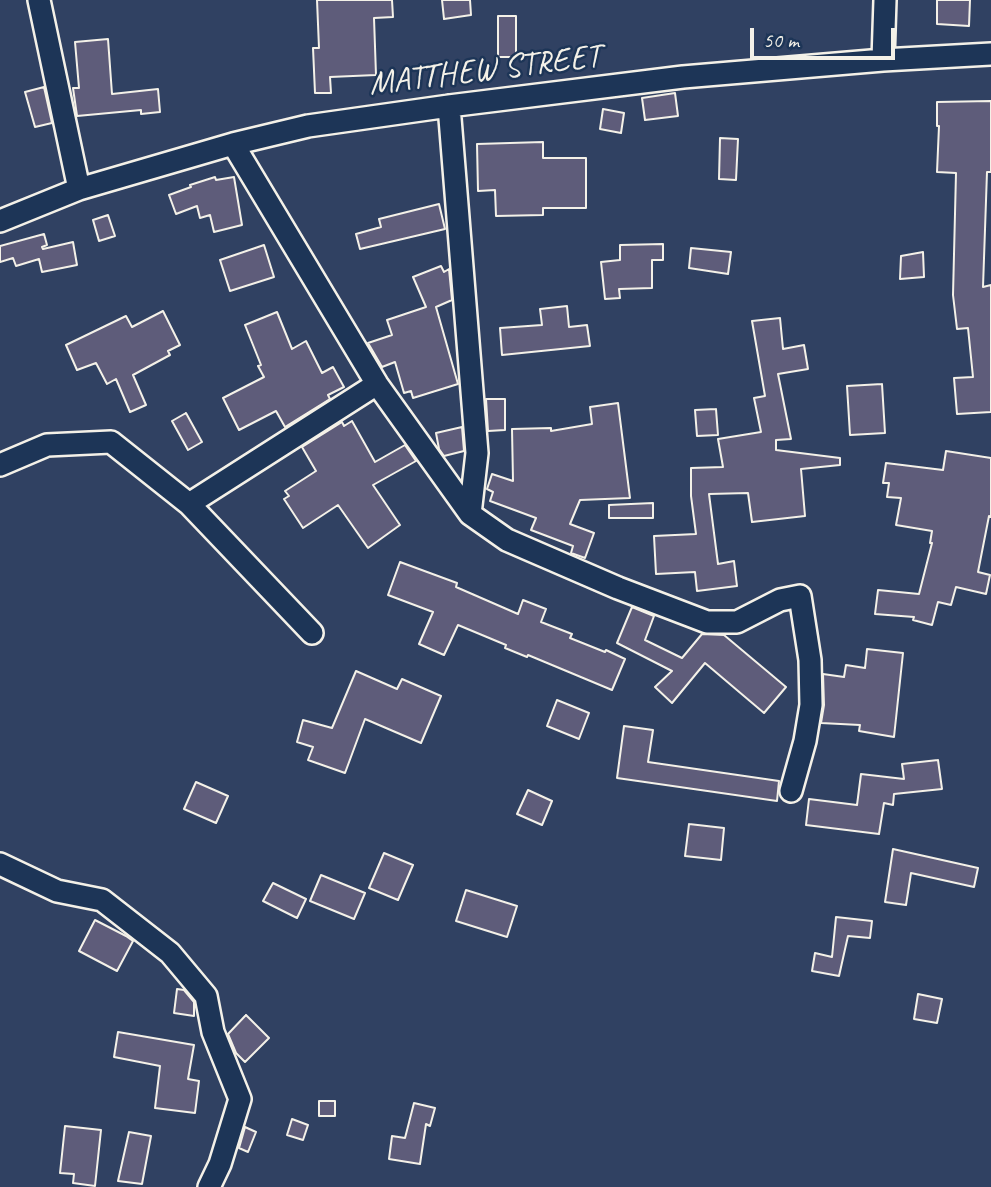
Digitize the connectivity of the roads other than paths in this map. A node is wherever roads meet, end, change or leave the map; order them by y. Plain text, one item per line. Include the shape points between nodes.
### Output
1 (39, 0) edge
2 (885, 0) edge
3 (991, 54) edge
4 (883, 60) junction
5 (449, 106) junction
6 (233, 144) junction
7 (79, 188) junction
8 (0, 221) edge
9 (377, 384) junction
10 (0, 465) edge
11 (189, 504) junction
12 (470, 514) junction
13 (312, 633) dead end
14 (791, 791) dead end
15 (0, 864) edge
16 (209, 1187) edge

1 - 7 street
2 - 4 street
3 - 4 street, MATTHEW STREET
4 - 5 street, MATTHEW STREET via 683,77
5 - 6 street, MATTHEW STREET via 308,126
5 - 12 street via 477,453
6 - 7 street, MATTHEW STREET
6 - 9 street
7 - 8 street, MATTHEW STREET
9 - 11 street
9 - 12 street
10 - 11 street via 47,445 111,442
11 - 13 street
12 - 14 street via 506,540 707,622 737,622 780,600 800,596 810,660 811,705
15 - 16 street via 57,891 102,900 170,953 206,996 213,1032 240,1099

